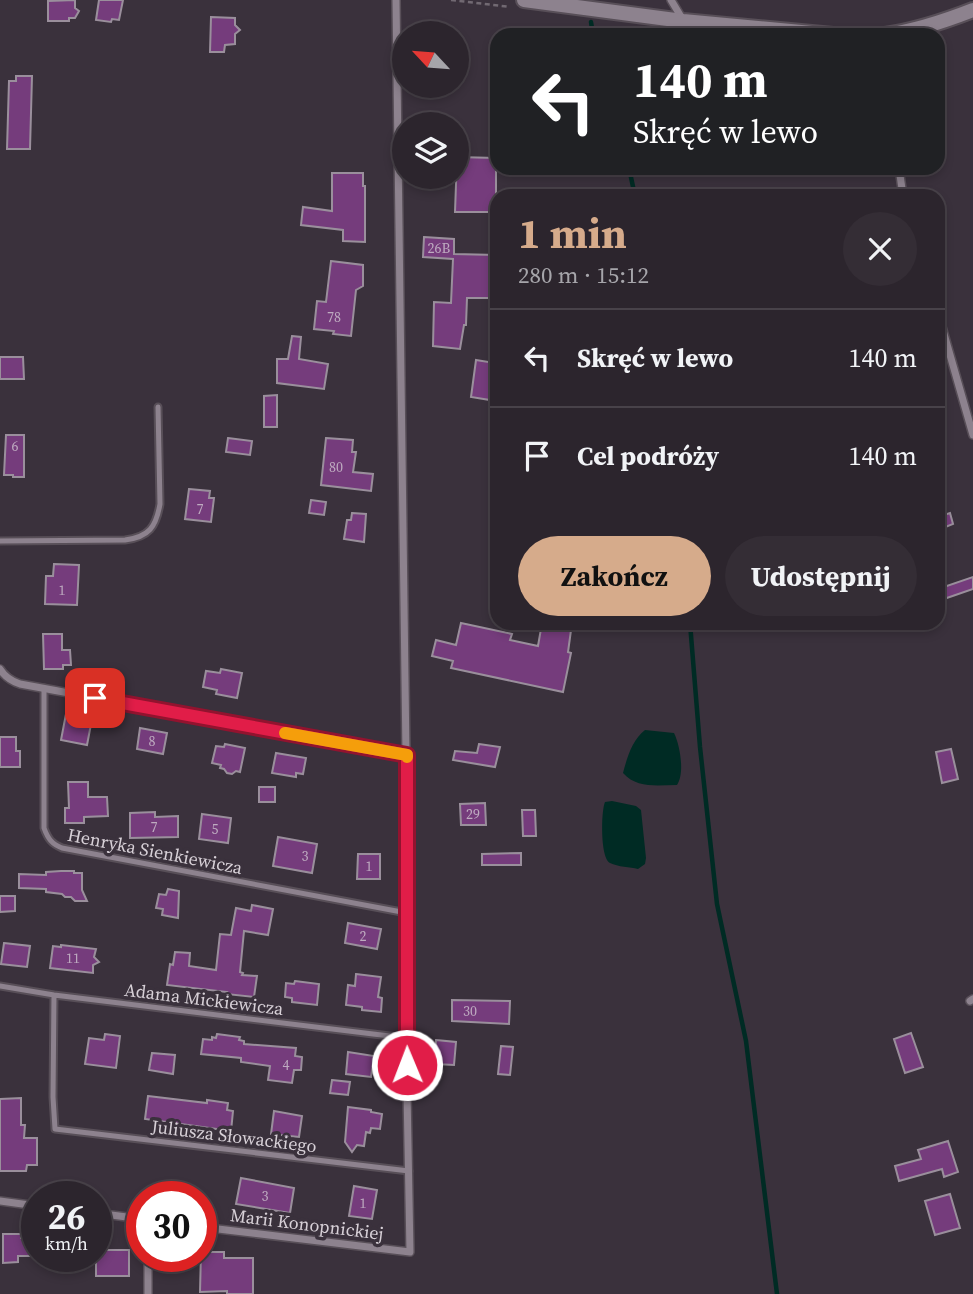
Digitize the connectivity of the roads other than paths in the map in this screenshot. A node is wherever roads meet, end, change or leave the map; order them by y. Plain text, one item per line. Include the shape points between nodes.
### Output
1 (396, 0) edge
2 (524, 0) edge
3 (671, 0) edge
4 (973, 10) edge
5 (683, 21) junction
6 (758, 28) edge
7 (915, 28) edge
8 (945, 337) edge
9 (158, 407) dead end
10 (973, 435) edge
11 (0, 541) edge
12 (0, 669) edge
13 (44, 688) junction
14 (407, 755) junction
15 (407, 913) junction
16 (0, 986) edge
17 (54, 995) junction
18 (406, 1038) junction
19 (409, 1171) junction
20 (0, 1201) edge
21 (21, 1204) edge
22 (217, 1229) edge
23 (148, 1272) edge
24 (148, 1294) edge

1 - 14 street
2 - 5 street
3 - 5 street
4 - 7 street
5 - 6 street
8 - 10 street
9 - 11 lane via 160,504 146,534 125,540
12 - 13 street via 11,681
13 - 14 street
13 - 15 lane, Henryka Sienkiewicza via 44,828 54,844
14 - 15 street
15 - 18 street
16 - 17 lane, Adama Mickiewicza
17 - 18 lane, Adama Mickiewicza
17 - 19 lane, Juliusza Słowackiego via 55,1129
18 - 19 street
19 - 22 street, Marii Konopnickiej via 410,1252
20 - 21 street
23 - 24 street

